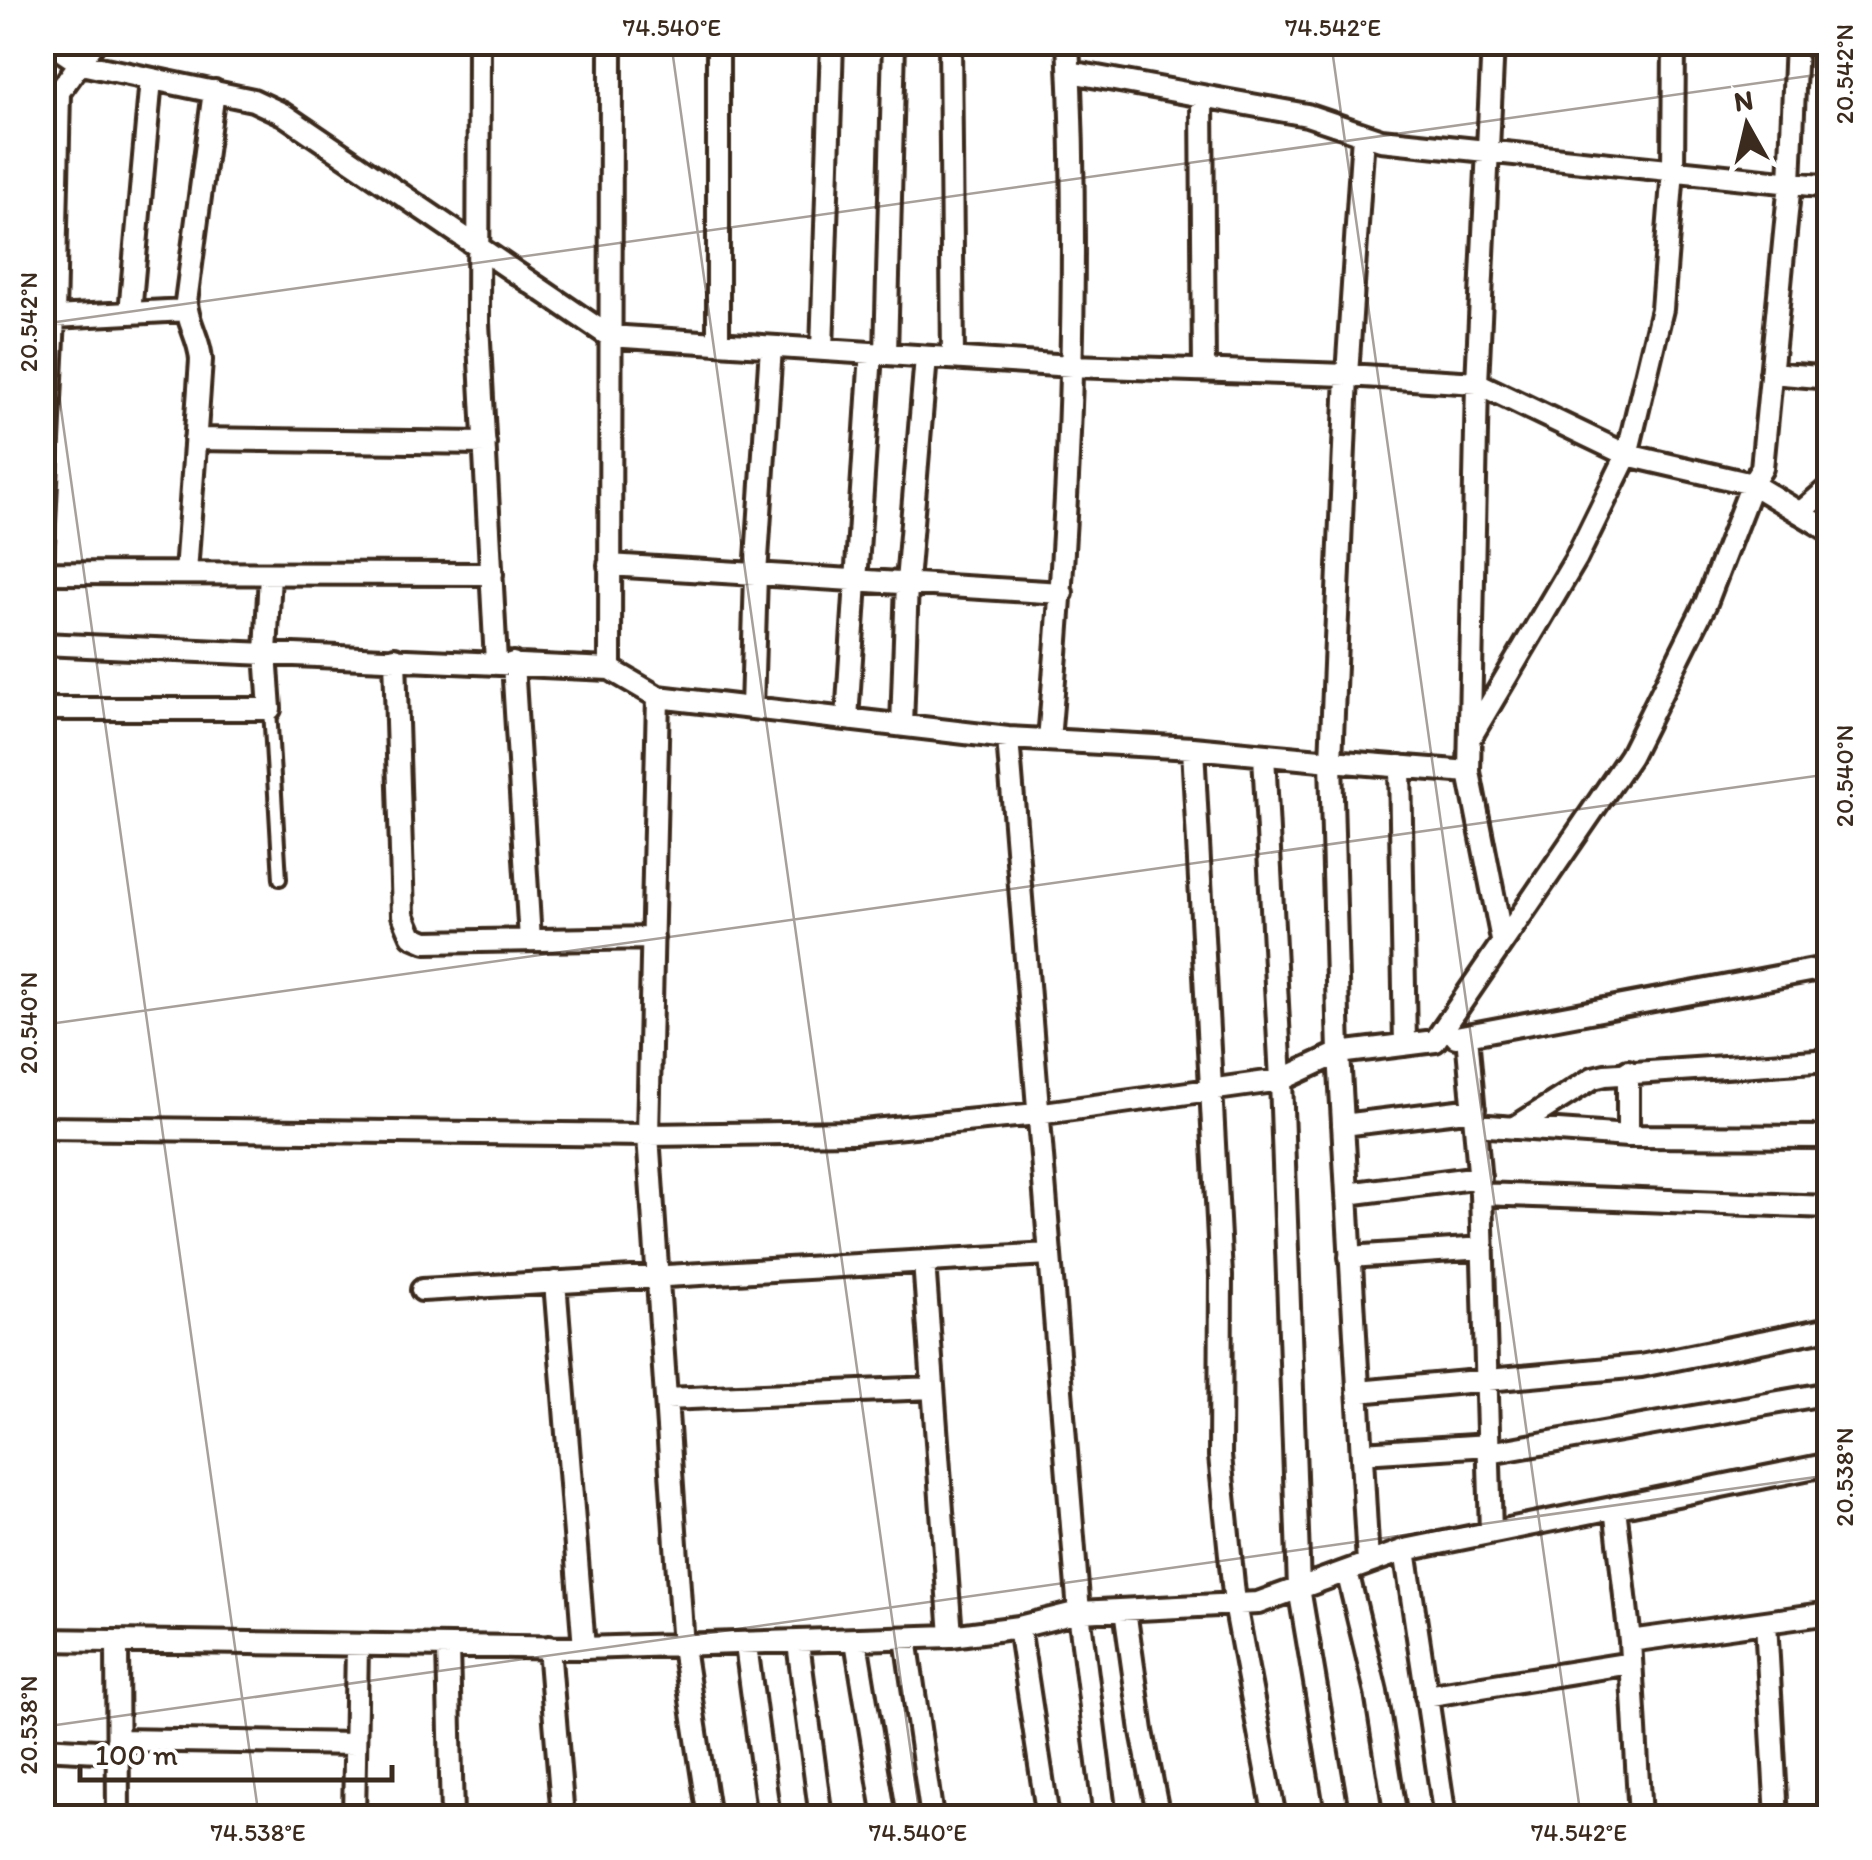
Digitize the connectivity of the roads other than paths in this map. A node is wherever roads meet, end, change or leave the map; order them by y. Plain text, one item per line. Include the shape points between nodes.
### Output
1 (49, 42) edge
2 (95, 42) edge
3 (479, 42) edge
4 (611, 42) edge
5 (718, 42) edge
6 (832, 42) edge
7 (894, 42) edge
8 (950, 42) edge
9 (1068, 42) edge
10 (1493, 42) edge
11 (1674, 42) edge
12 (1796, 42) edge
13 (81, 64) junction
14 (1070, 72) junction
15 (151, 78) junction
16 (214, 92) junction
17 (1202, 96) junction
18 (50, 98) edge
19 (1363, 135) junction
20 (1486, 151) junction
21 (1673, 170) junction
22 (1790, 182) junction
23 (1830, 186) edge
24 (49, 228) edge
25 (477, 246) junction
26 (186, 310) junction
27 (130, 313) junction
28 (48, 321) edge
29 (609, 336) junction
30 (718, 343) junction
31 (771, 347) junction
32 (822, 350) junction
33 (879, 353) junction
34 (926, 357) junction
35 (953, 358) junction
36 (1072, 366) junction
37 (1204, 370) junction
38 (1772, 373) junction
39 (1347, 375) junction
40 (1830, 378) edge
41 (1477, 383) junction
42 (195, 439) junction
43 (485, 443) junction
44 (1627, 456) junction
45 (1752, 484) junction
46 (1830, 487) edge
47 (1800, 514) junction
48 (1830, 531) edge
49 (609, 566) junction
50 (42, 569) edge
51 (186, 573) junction
52 (270, 574) junction
53 (492, 574) junction
54 (756, 574) junction
55 (858, 579) junction
56 (906, 582) junction
57 (1062, 594) junction
58 (42, 644) edge
59 (266, 652) junction
60 (395, 658) junction
61 (504, 663) junction
62 (610, 669) junction
63 (658, 698) junction
64 (752, 708) junction
65 (42, 709) edge
66 (270, 709) junction
67 (847, 719) junction
68 (902, 726) junction
69 (1008, 738) junction
70 (1470, 739) junction
71 (1049, 740) junction
72 (1192, 748) junction
73 (1264, 755) junction
74 (1331, 761) junction
75 (1400, 766) junction
76 (1470, 772) junction
77 (280, 879) dead end
78 (653, 938) junction
79 (530, 940) junction
80 (1502, 940) junction
81 (1830, 967) edge
82 (1468, 1035) junction
83 (1434, 1041) junction
84 (1405, 1044) junction
85 (1339, 1053) junction
86 (1830, 1060) edge
87 (1628, 1072) junction
88 (1280, 1080) junction
89 (1212, 1090) junction
90 (1037, 1114) junction
91 (1475, 1117) junction
92 (1343, 1125) junction
93 (42, 1128) edge
94 (1514, 1128) junction
95 (648, 1136) junction
96 (1628, 1136) junction
97 (1830, 1137) edge
98 (1480, 1186) junction
99 (1347, 1194) junction
100 (1830, 1207) edge
101 (1483, 1248) junction
102 (1049, 1254) junction
103 (1350, 1257) junction
104 (924, 1261) junction
105 (659, 1276) junction
106 (556, 1282) junction
107 (422, 1290) dead end
108 (1830, 1328) edge
109 (1487, 1381) junction
110 (933, 1388) junction
111 (1358, 1392) junction
112 (1830, 1392) edge
113 (666, 1400) junction
114 (1489, 1449) junction
115 (1362, 1453) junction
116 (1830, 1464) edge
117 (1615, 1508) junction
118 (1491, 1532) junction
119 (1405, 1550) junction
120 (1368, 1563) junction
121 (1347, 1571) junction
122 (1299, 1588) junction
123 (1235, 1604) junction
124 (1125, 1610) junction
125 (1079, 1612) junction
126 (1830, 1613) edge
127 (1766, 1622) junction
128 (1019, 1626) junction
129 (951, 1636) junction
130 (906, 1638) junction
131 (42, 1640) edge
132 (116, 1641) junction
133 (856, 1641) junction
134 (1630, 1641) junction
135 (798, 1643) junction
136 (357, 1645) junction
137 (746, 1645) junction
138 (448, 1647) junction
139 (548, 1647) junction
140 (683, 1647) junction
141 (584, 1648) junction
142 (1631, 1663) junction
143 (1426, 1696) junction
144 (355, 1744) junction
145 (117, 1746) junction
146 (42, 1748) edge
147 (118, 1818) edge
148 (354, 1818) edge
149 (452, 1818) edge
150 (563, 1818) edge
151 (709, 1818) edge
152 (769, 1818) edge
153 (821, 1818) edge
154 (885, 1818) edge
155 (932, 1818) edge
156 (1048, 1818) edge
157 (1105, 1818) edge
158 (1159, 1818) edge
159 (1275, 1818) edge
160 (1338, 1818) edge
161 (1396, 1818) edge
162 (1445, 1818) edge
163 (1640, 1818) edge
164 (1777, 1818) edge

1 - 13 street
2 - 13 street
3 - 25 street
4 - 29 street
5 - 30 street
6 - 32 street
7 - 33 street
8 - 35 street
9 - 14 street
10 - 20 street
11 - 21 street
12 - 22 street
13 - 15 street
13 - 18 street
14 - 17 street
14 - 36 street
15 - 16 street
15 - 27 street
16 - 25 street via 283,114
16 - 26 street
17 - 19 street via 1307,115
17 - 37 street
18 - 24 street
19 - 20 street
19 - 39 street
20 - 21 street
20 - 41 street
21 - 22 street
21 - 44 street via 1660,330
22 - 23 street
22 - 38 street
24 - 28 street
25 - 29 street
25 - 43 street
26 - 27 street
26 - 42 street via 200,347
27 - 28 street
28 - 50 street
29 - 30 street
29 - 49 street
30 - 31 street
31 - 32 street
31 - 54 street
32 - 33 street
33 - 34 street
33 - 55 street
34 - 35 street
34 - 56 street
35 - 36 street
36 - 37 street
36 - 57 street
37 - 39 street
38 - 40 street
38 - 45 street via 1762,468
39 - 41 street
39 - 74 street
41 - 44 street
41 - 70 street
42 - 43 street
42 - 51 street
43 - 53 street
44 - 45 street
44 - 70 street via 1576,559
45 - 47 street
45 - 80 street via 1706,603 1630,756
46 - 47 street
47 - 48 street
49 - 54 street
49 - 62 street
50 - 51 street
51 - 52 street
52 - 53 street
52 - 59 street
53 - 61 street
54 - 55 street
54 - 64 street
55 - 56 street
55 - 67 street
56 - 57 street
56 - 68 street
57 - 71 street
58 - 59 street
59 - 60 street
59 - 66 street
60 - 61 street
60 - 79 street via 406,927 426,942
61 - 62 street
61 - 79 street
62 - 63 street
63 - 64 street
63 - 78 street
64 - 67 street
65 - 66 street
66 - 77 lane
67 - 68 street
68 - 69 street
69 - 71 street
69 - 90 street
70 - 76 street
71 - 72 street
72 - 73 street
72 - 89 street
73 - 74 street
73 - 88 street
74 - 75 street
74 - 85 street
75 - 76 street
75 - 84 street
76 - 80 street
78 - 79 street
78 - 95 street
80 - 83 street
81 - 82 street
82 - 83 street
82 - 91 street
83 - 84 street
84 - 85 street
85 - 88 street
85 - 92 street
86 - 87 street
87 - 94 street via 1594,1078
87 - 96 street
88 - 89 street
88 - 122 street
89 - 90 street
89 - 123 street via 1220,1456
90 - 95 street via 854,1132
90 - 102 street
91 - 92 street
91 - 94 street
91 - 98 street
92 - 99 street
93 - 95 street
94 - 96 street
95 - 105 street
96 - 97 street
98 - 99 street
98 - 100 street
98 - 101 street
99 - 103 street
101 - 103 street
101 - 109 street
102 - 104 street
102 - 125 street
103 - 111 street
104 - 105 street
104 - 110 street
105 - 106 street
105 - 113 street
106 - 107 street
106 - 141 street
108 - 109 street via 1641,1366
109 - 111 street
109 - 114 street
110 - 113 street
110 - 129 street
111 - 115 street
112 - 114 street
113 - 140 street
114 - 115 street
114 - 118 street
115 - 120 street
116 - 117 street
117 - 118 street
117 - 134 street
118 - 119 street
119 - 120 street
119 - 143 street
120 - 121 street
121 - 122 street
121 - 161 street
122 - 123 street
122 - 160 street
123 - 124 street
123 - 159 street
124 - 125 street
124 - 158 street
125 - 128 street
125 - 157 street
126 - 127 street
127 - 134 street
127 - 164 street
128 - 129 street
128 - 156 street
129 - 130 street
130 - 133 street
130 - 155 street
131 - 132 street
132 - 136 street
132 - 145 street
133 - 135 street
133 - 154 street
134 - 142 street
135 - 137 street
135 - 153 street
136 - 138 street
136 - 144 street
137 - 140 street
137 - 152 street
138 - 139 street
138 - 149 street
139 - 141 street
139 - 150 street
140 - 141 street
140 - 151 street
142 - 143 street
142 - 163 street
143 - 162 street
144 - 145 street
144 - 148 street
145 - 146 street
145 - 147 street

